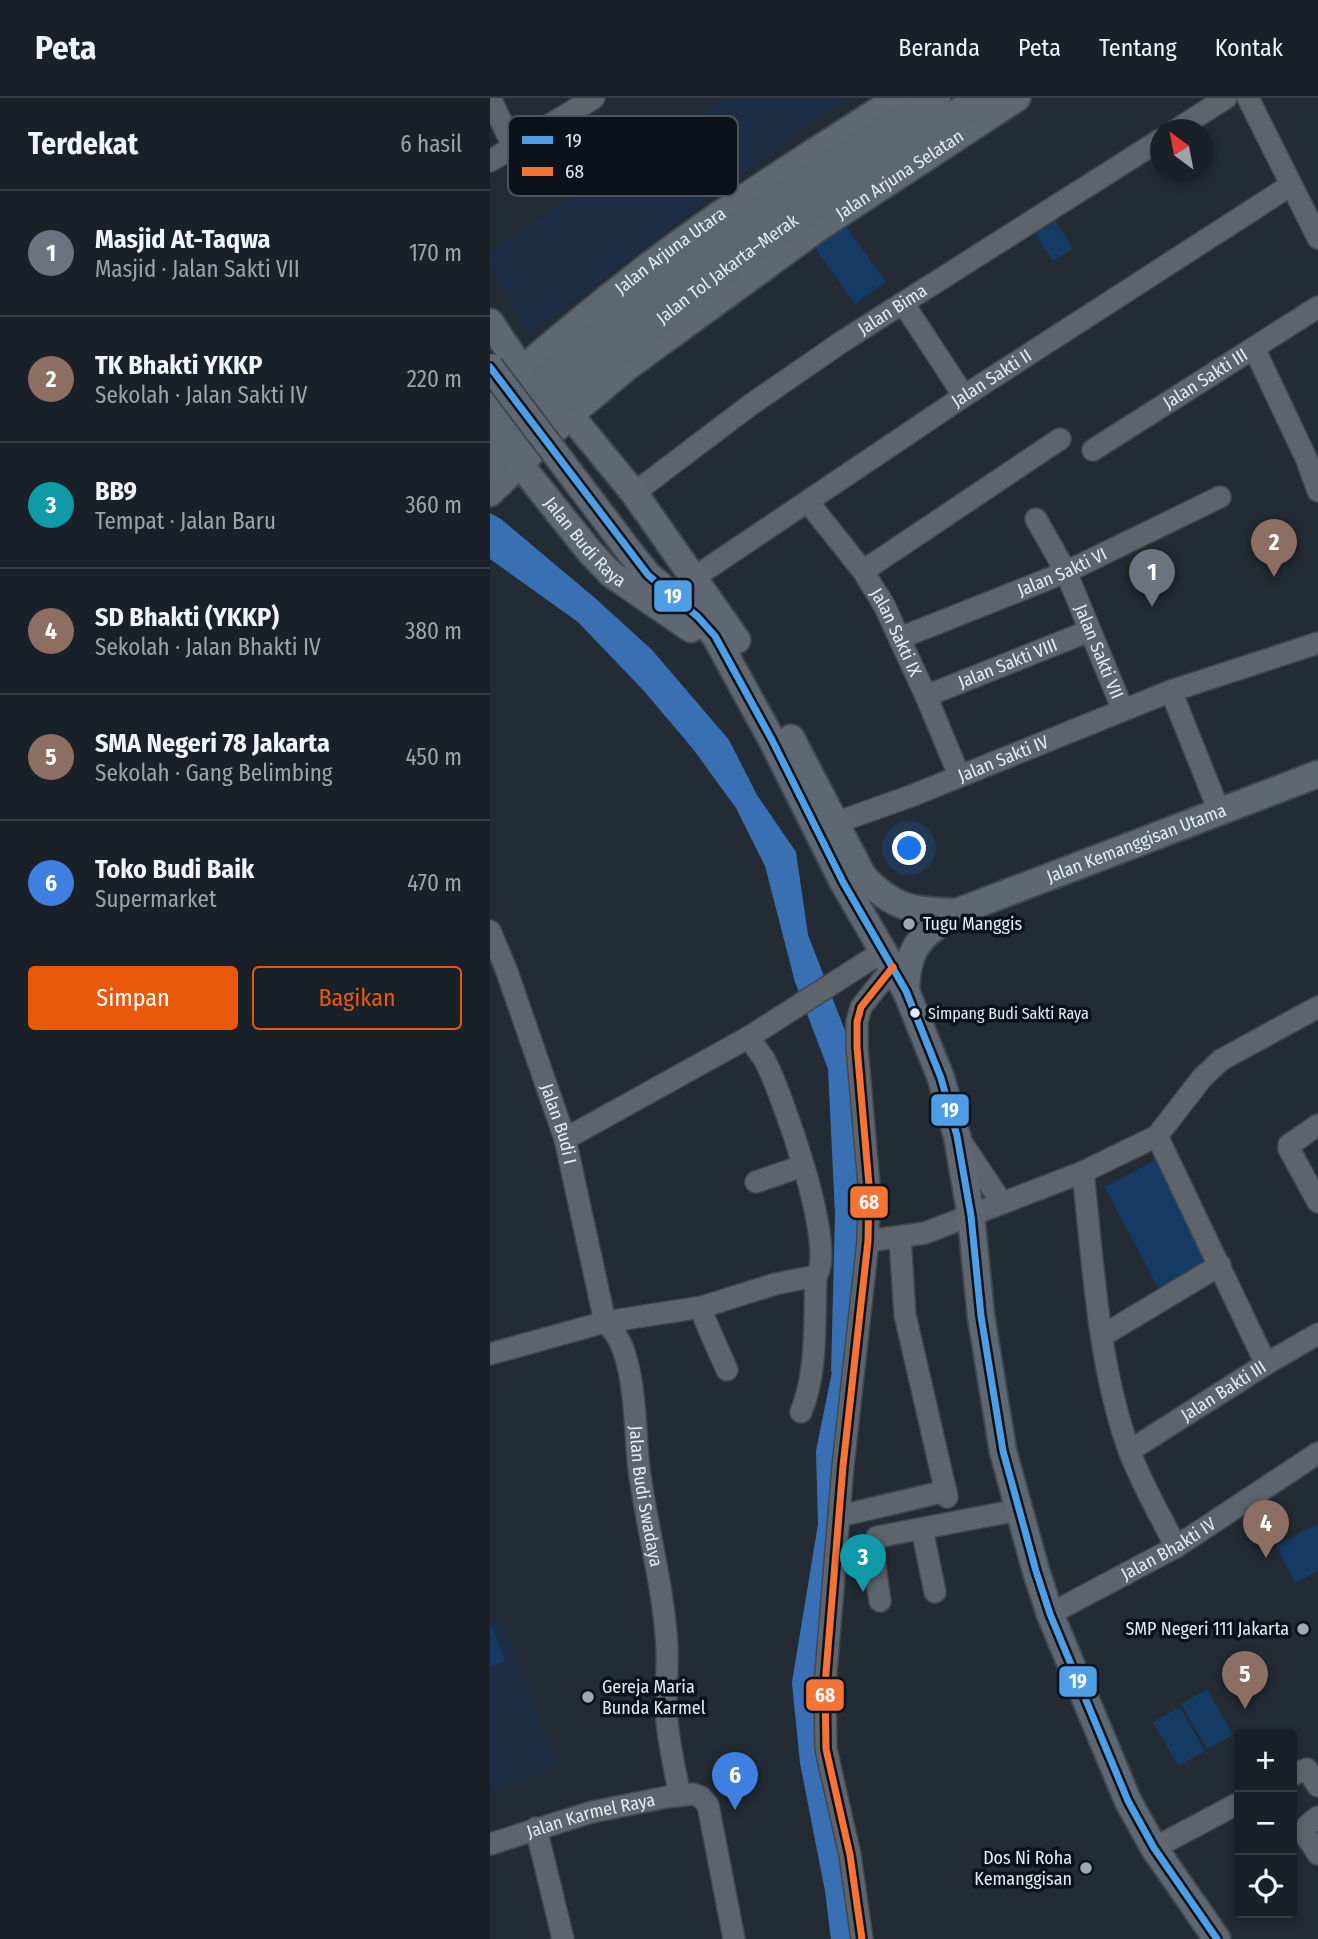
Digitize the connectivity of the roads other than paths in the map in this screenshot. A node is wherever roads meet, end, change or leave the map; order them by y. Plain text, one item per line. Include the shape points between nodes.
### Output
1 (490, 98) edge
2 (594, 98) edge
3 (898, 98) edge
4 (936, 98) edge
5 (983, 98) edge
6 (1017, 98) edge
7 (1226, 98) edge
8 (1248, 98) edge
9 (565, 116) edge
10 (1194, 119) edge
11 (508, 136) edge
12 (1150, 146) edge
13 (508, 151) edge
14 (490, 161) edge
15 (1291, 185) junction
16 (1318, 238) edge
17 (903, 303) junction
18 (1318, 307) edge
19 (490, 322) edge
20 (1254, 348) junction
21 (490, 367) edge
22 (522, 370) junction
23 (964, 396) junction
24 (490, 398) edge
25 (570, 415) junction
26 (490, 429) edge
27 (1059, 439) dead end
28 (1093, 450) dead end
29 (505, 464) edge
30 (1318, 491) edge
31 (490, 492) edge
32 (634, 493) junction
33 (1220, 497) dead end
34 (808, 502) junction
35 (1036, 519) dead end
36 (863, 571) junction
37 (1066, 572) junction
38 (695, 577) junction
39 (1089, 631) junction
40 (900, 638) junction
41 (727, 640) junction
42 (1318, 643) edge
43 (1171, 691) junction
44 (926, 695) junction
45 (1123, 710) junction
46 (1318, 774) edge
47 (958, 775) junction
48 (1219, 811) junction
49 (835, 823) junction
50 (877, 891) joint
51 (957, 912) junction
52 (490, 931) edge
53 (888, 960) junction
54 (906, 991) junction
55 (1318, 1007) edge
56 (749, 1037) junction
57 (1318, 1125) edge
58 (957, 1136) junction
59 (1157, 1136) junction
60 (565, 1139) junction
61 (802, 1166) junction
62 (1083, 1172) junction
63 (756, 1182) dead end
64 (1318, 1202) edge
65 (1002, 1203) junction
66 (971, 1216) junction
67 (900, 1238) junction
68 (867, 1241) junction
69 (1220, 1265) junction
70 (816, 1276) junction
71 (702, 1307) junction
72 (605, 1322) junction
73 (1318, 1334) edge
74 (1102, 1336) junction
75 (490, 1354) edge
76 (1266, 1364) junction
77 (727, 1370) dead end
78 (801, 1412) dead end
79 (1129, 1451) junction
80 (1317, 1455) edge
81 (1018, 1510) junction
82 (840, 1516) junction
83 (922, 1529) junction
84 (1176, 1547) junction
85 (935, 1592) dead end
86 (880, 1601) dead end
87 (1050, 1614) junction
88 (1297, 1774) edge
89 (1318, 1786) edge
90 (687, 1795) junction
91 (1234, 1806) edge
92 (1318, 1817) edge
93 (536, 1828) junction
94 (490, 1844) edge
95 (1154, 1848) junction
96 (1318, 1854) edge
97 (563, 1939) edge
98 (734, 1939) edge
99 (862, 1939) edge
100 (1217, 1939) edge

1 - 11 street
2 - 9 street
3 - 22 main road, Jalan Arjuna Utara via 701,228 569,328
4 - 26 highway, Jalan Tol Jakarta–Merak via 719,241 615,319
5 - 29 highway, Jalan Tol Jakarta–Merak via 736,261 545,414
6 - 25 main road, Jalan Arjuna Selatan via 795,244 626,368
7 - 10 street
8 - 15 street
12 - 17 street, Jalan Bima
13 - 14 street
15 - 16 street
15 - 23 street, Jalan Sakti II
17 - 23 street
17 - 32 street, Jalan Bima via 749,406
18 - 20 street, Jalan Sakti III
19 - 22 main road
20 - 28 street, Jalan Sakti III
20 - 30 street
21 - 41 main road, bridge via 648,575
22 - 24 main road, Jalan Arjuna Utara
23 - 34 street, Jalan Sakti II
25 - 29 main road, Jalan Arjuna Selatan
25 - 32 main road, Jalan Budi Raya
27 - 36 street
29 - 31 main road, Jalan Arjuna Selatan
29 - 41 main road, Jalan Budi Raya via 611,574
32 - 38 main road, Jalan Budi Raya
33 - 37 street, Jalan Sakti VI
34 - 36 street, Jalan Sakti IX
34 - 38 street, Jalan Sakti II
35 - 37 street, Jalan Sakti VII
36 - 40 street, Jalan Sakti IX
37 - 39 street, Jalan Sakti VII
37 - 40 street, Jalan Sakti VI
38 - 41 main road, Jalan Budi Raya
39 - 44 street, Jalan Sakti VIII
39 - 45 street, Jalan Sakti VII
40 - 44 street, Jalan Sakti IX
41 - 49 main road, Jalan Budi Raya
41 - 53 main road, Jalan Budi Raya
42 - 43 street, Jalan Sakti IV
43 - 45 street, Jalan Sakti IV
43 - 48 street
44 - 47 street, Jalan Sakti IX
45 - 47 street, Jalan Sakti IV
46 - 48 main road, Jalan Kemanggisan Utama
47 - 49 street, Jalan Sakti IV
48 - 51 main road, Jalan Kemanggisan Utama
49 - 50 main road, Jalan Budi Raya via 863,876
50 - 51 main road, Jalan Kemanggisan Utama via 916,909
51 - 54 main road, Jalan Kemanggisan Utama via 914,947
52 - 60 street, Jalan Budi I
53 - 54 main road, Jalan Budi Raya
53 - 56 street via 830,986
53 - 68 street via 858,1022 869,1185
54 - 58 main road, Jalan Budi Raya via 941,1078
55 - 59 street via 1221,1060
56 - 60 street
56 - 61 street via 783,1104
57 - 64 street via 1289,1145
58 - 65 street
58 - 66 main road, Jalan Budi Raya
59 - 62 street
59 - 69 street
60 - 72 street, Jalan Budi I
61 - 63 street
61 - 70 street via 817,1218 821,1267
62 - 65 street
62 - 74 street
65 - 66 street
66 - 67 street
66 - 81 main road, Jalan Budi Raya via 981,1316 1003,1451
67 - 68 street
67 - 82 street via 905,1315 947,1494
68 - 82 street
69 - 74 street
69 - 76 street
70 - 71 street
70 - 78 street via 813,1358
71 - 72 street
71 - 77 street
72 - 75 street
72 - 90 street, Jalan Budi Swadaya via 616,1334 629,1370 636,1410 639,1466 667,1647 666,1712 673,1766
73 - 76 street, Jalan Bakti III
74 - 79 street
76 - 79 street, Jalan Bakti III
79 - 84 street
80 - 84 street, Jalan Bhakti IV
81 - 83 street
81 - 87 main road, Jalan Budi Raya
82 - 99 street via 825,1654 826,1749 850,1855
83 - 85 street
83 - 86 street via 877,1537 873,1552
84 - 87 street, Jalan Bhakti IV
87 - 95 main road, Jalan Budi Raya via 1113,1768
88 - 89 street via 1307,1769
90 - 93 street, Jalan Karmel Raya via 592,1812
90 - 98 street, Jalan Budi Swadaya via 701,1797 708,1805
91 - 95 street
92 - 96 street via 1305,1834
93 - 94 street, Jalan Karmel Raya
93 - 97 street
95 - 100 main road, Jalan Budi Raya

